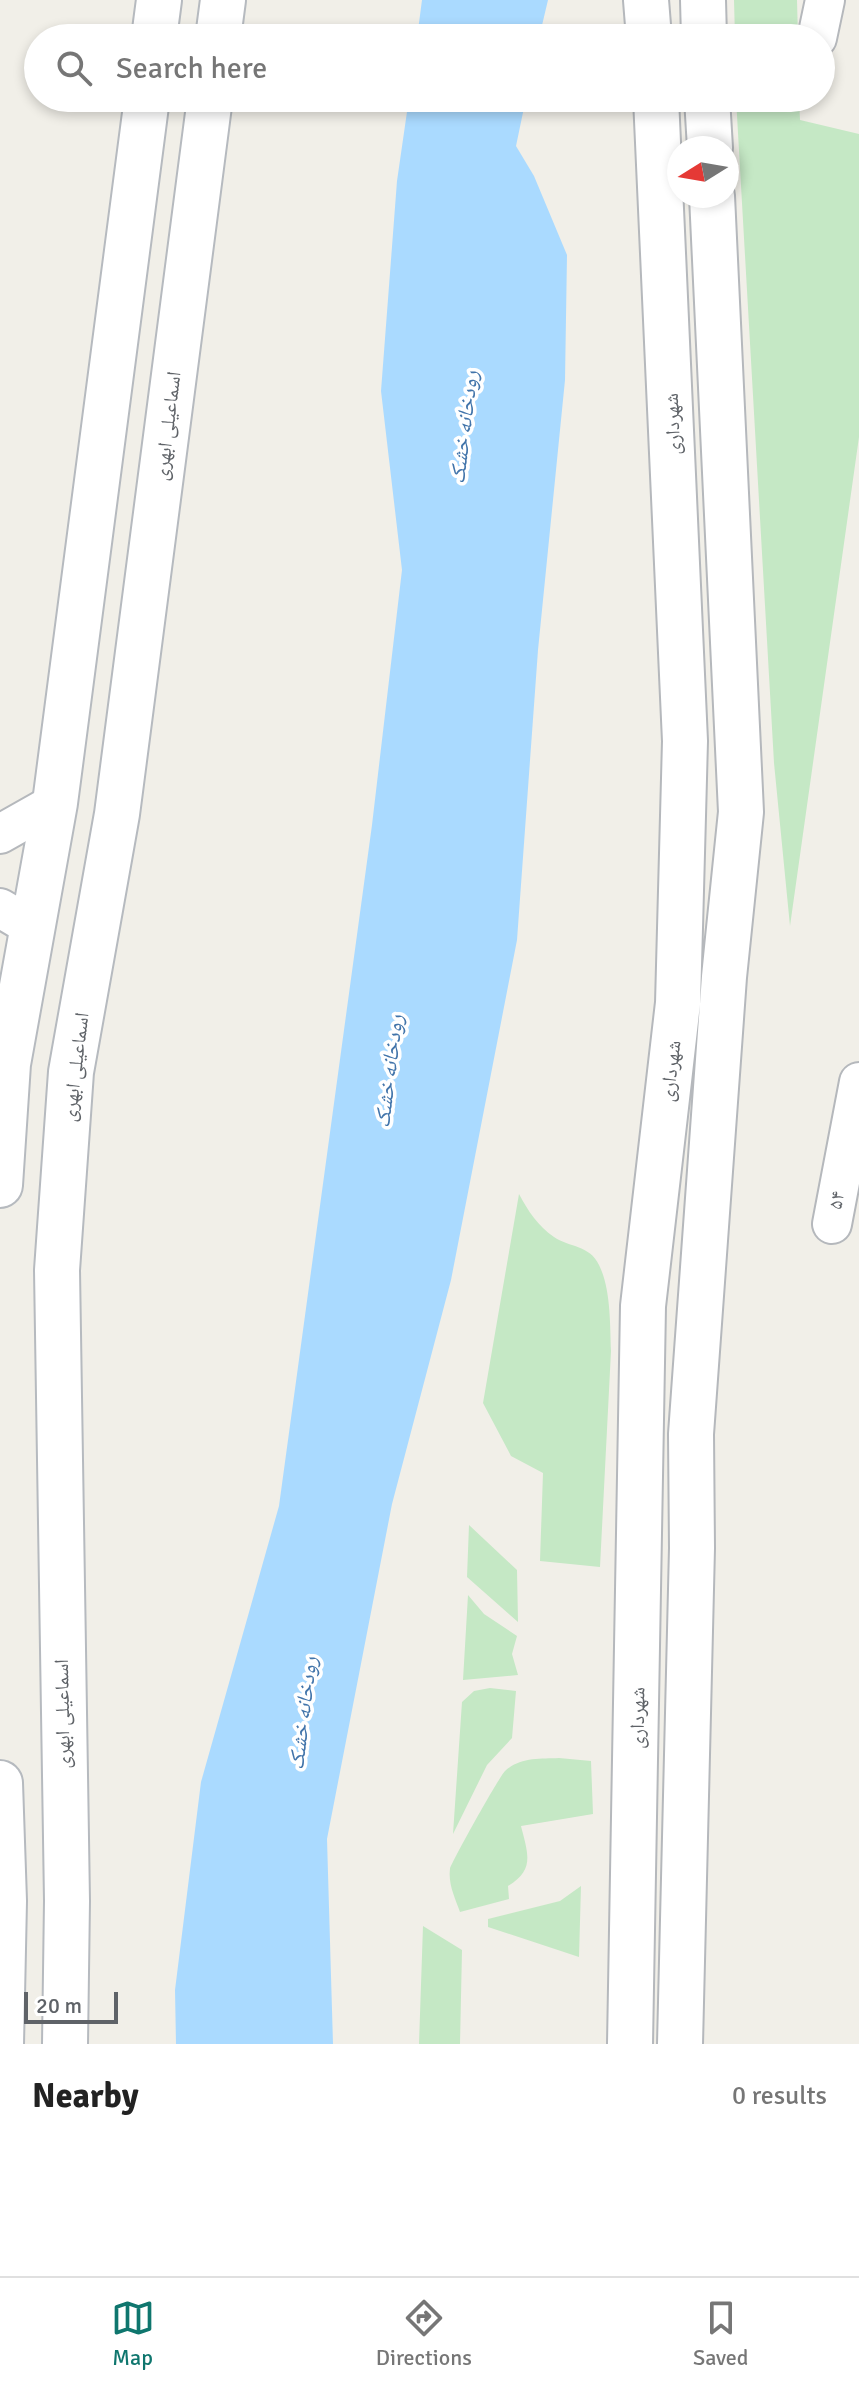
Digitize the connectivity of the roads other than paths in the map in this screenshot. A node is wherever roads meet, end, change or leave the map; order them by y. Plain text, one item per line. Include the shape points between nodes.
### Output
1 (159, 0) edge
2 (223, 0) edge
3 (646, 0) edge
4 (703, 0) edge
5 (825, 0) edge
6 (156, 24) edge
7 (220, 24) edge
8 (648, 24) edge
9 (704, 24) edge
10 (820, 24) edge
11 (145, 112) edge
12 (208, 112) edge
13 (657, 112) edge
14 (708, 112) edge
15 (709, 136) edge
16 (713, 208) edge
17 (55, 803) junction
18 (0, 834) edge
19 (16, 917) edge
20 (859, 1082) edge
21 (0, 1185) edge
22 (832, 1224) dead end
23 (0, 1783) edge
24 (1, 2044) edge
25 (65, 2044) edge
26 (630, 2044) edge
27 (680, 2044) edge

1 - 6 street
2 - 7 street
3 - 8 street
4 - 9 street
5 - 10 street
11 - 17 street
12 - 25 street, اسماعیلی ابهری via 117,814 71,1072 57,1270
13 - 26 street, شهرداری via 685,757 678,1003 643,1306
14 - 15 street
16 - 27 street via 741,812 691,1434
17 - 18 street
17 - 19 street
19 - 21 street
20 - 22 street, ۵۴
23 - 24 street

